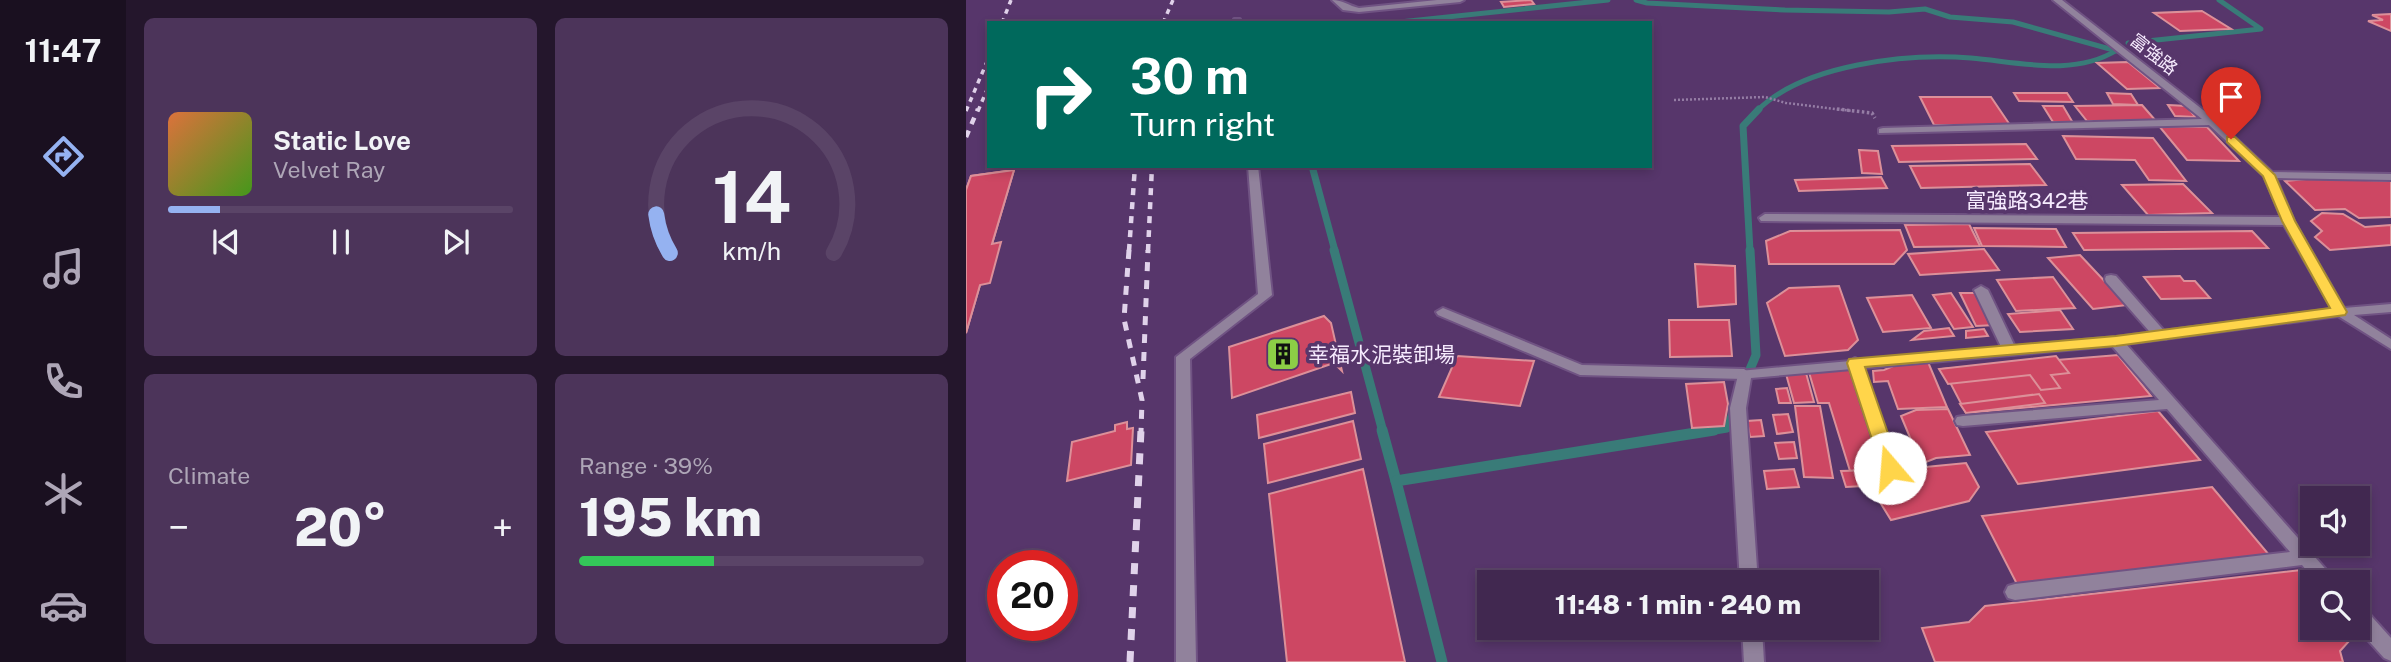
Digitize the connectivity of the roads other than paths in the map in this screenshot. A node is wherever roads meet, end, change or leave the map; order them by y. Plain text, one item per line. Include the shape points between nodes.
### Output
1 (1336, 0) edge
2 (1460, 0) edge
3 (2057, 0) edge
4 (2212, 122) junction
5 (1883, 131) road end
6 (1253, 168) edge
7 (2269, 175) junction
8 (2391, 177) edge
9 (1765, 218) dead end
10 (2288, 221) junction
11 (2111, 279) dead end
12 (1981, 290) dead end
13 (2391, 308) edge
14 (1443, 312) dead end
15 (2340, 312) junction
16 (2161, 336) junction
17 (2116, 341) junction
18 (2391, 345) edge
19 (2011, 351) junction
20 (1855, 363) junction
21 (1744, 374) junction
22 (2171, 404) junction
23 (1963, 421) dead end
24 (1890, 468) dead end
25 (2306, 557) junction
26 (1748, 570) edge
27 (2318, 570) edge
28 (2015, 592) dead end
29 (2370, 629) edge
30 (1753, 640) edge
31 (2391, 652) edge
32 (1186, 662) edge
33 (1755, 662) edge

1 - 2 street via 1346,8
3 - 4 street, 富強路
4 - 5 street
4 - 7 street, 富強路
6 - 32 street via 1265,295 1183,357
7 - 8 street
7 - 10 street, 富強路
9 - 10 street, 富強路342巷
10 - 15 street, 富強路
11 - 16 street
12 - 19 street
13 - 15 street
14 - 21 street via 1580,370
15 - 16 street
15 - 18 street
16 - 17 street
17 - 19 street
17 - 22 street
19 - 20 street
20 - 21 street
20 - 24 street
21 - 26 street via 1738,408
22 - 23 street
22 - 25 street
25 - 27 street
25 - 28 street
29 - 31 street
30 - 33 street

